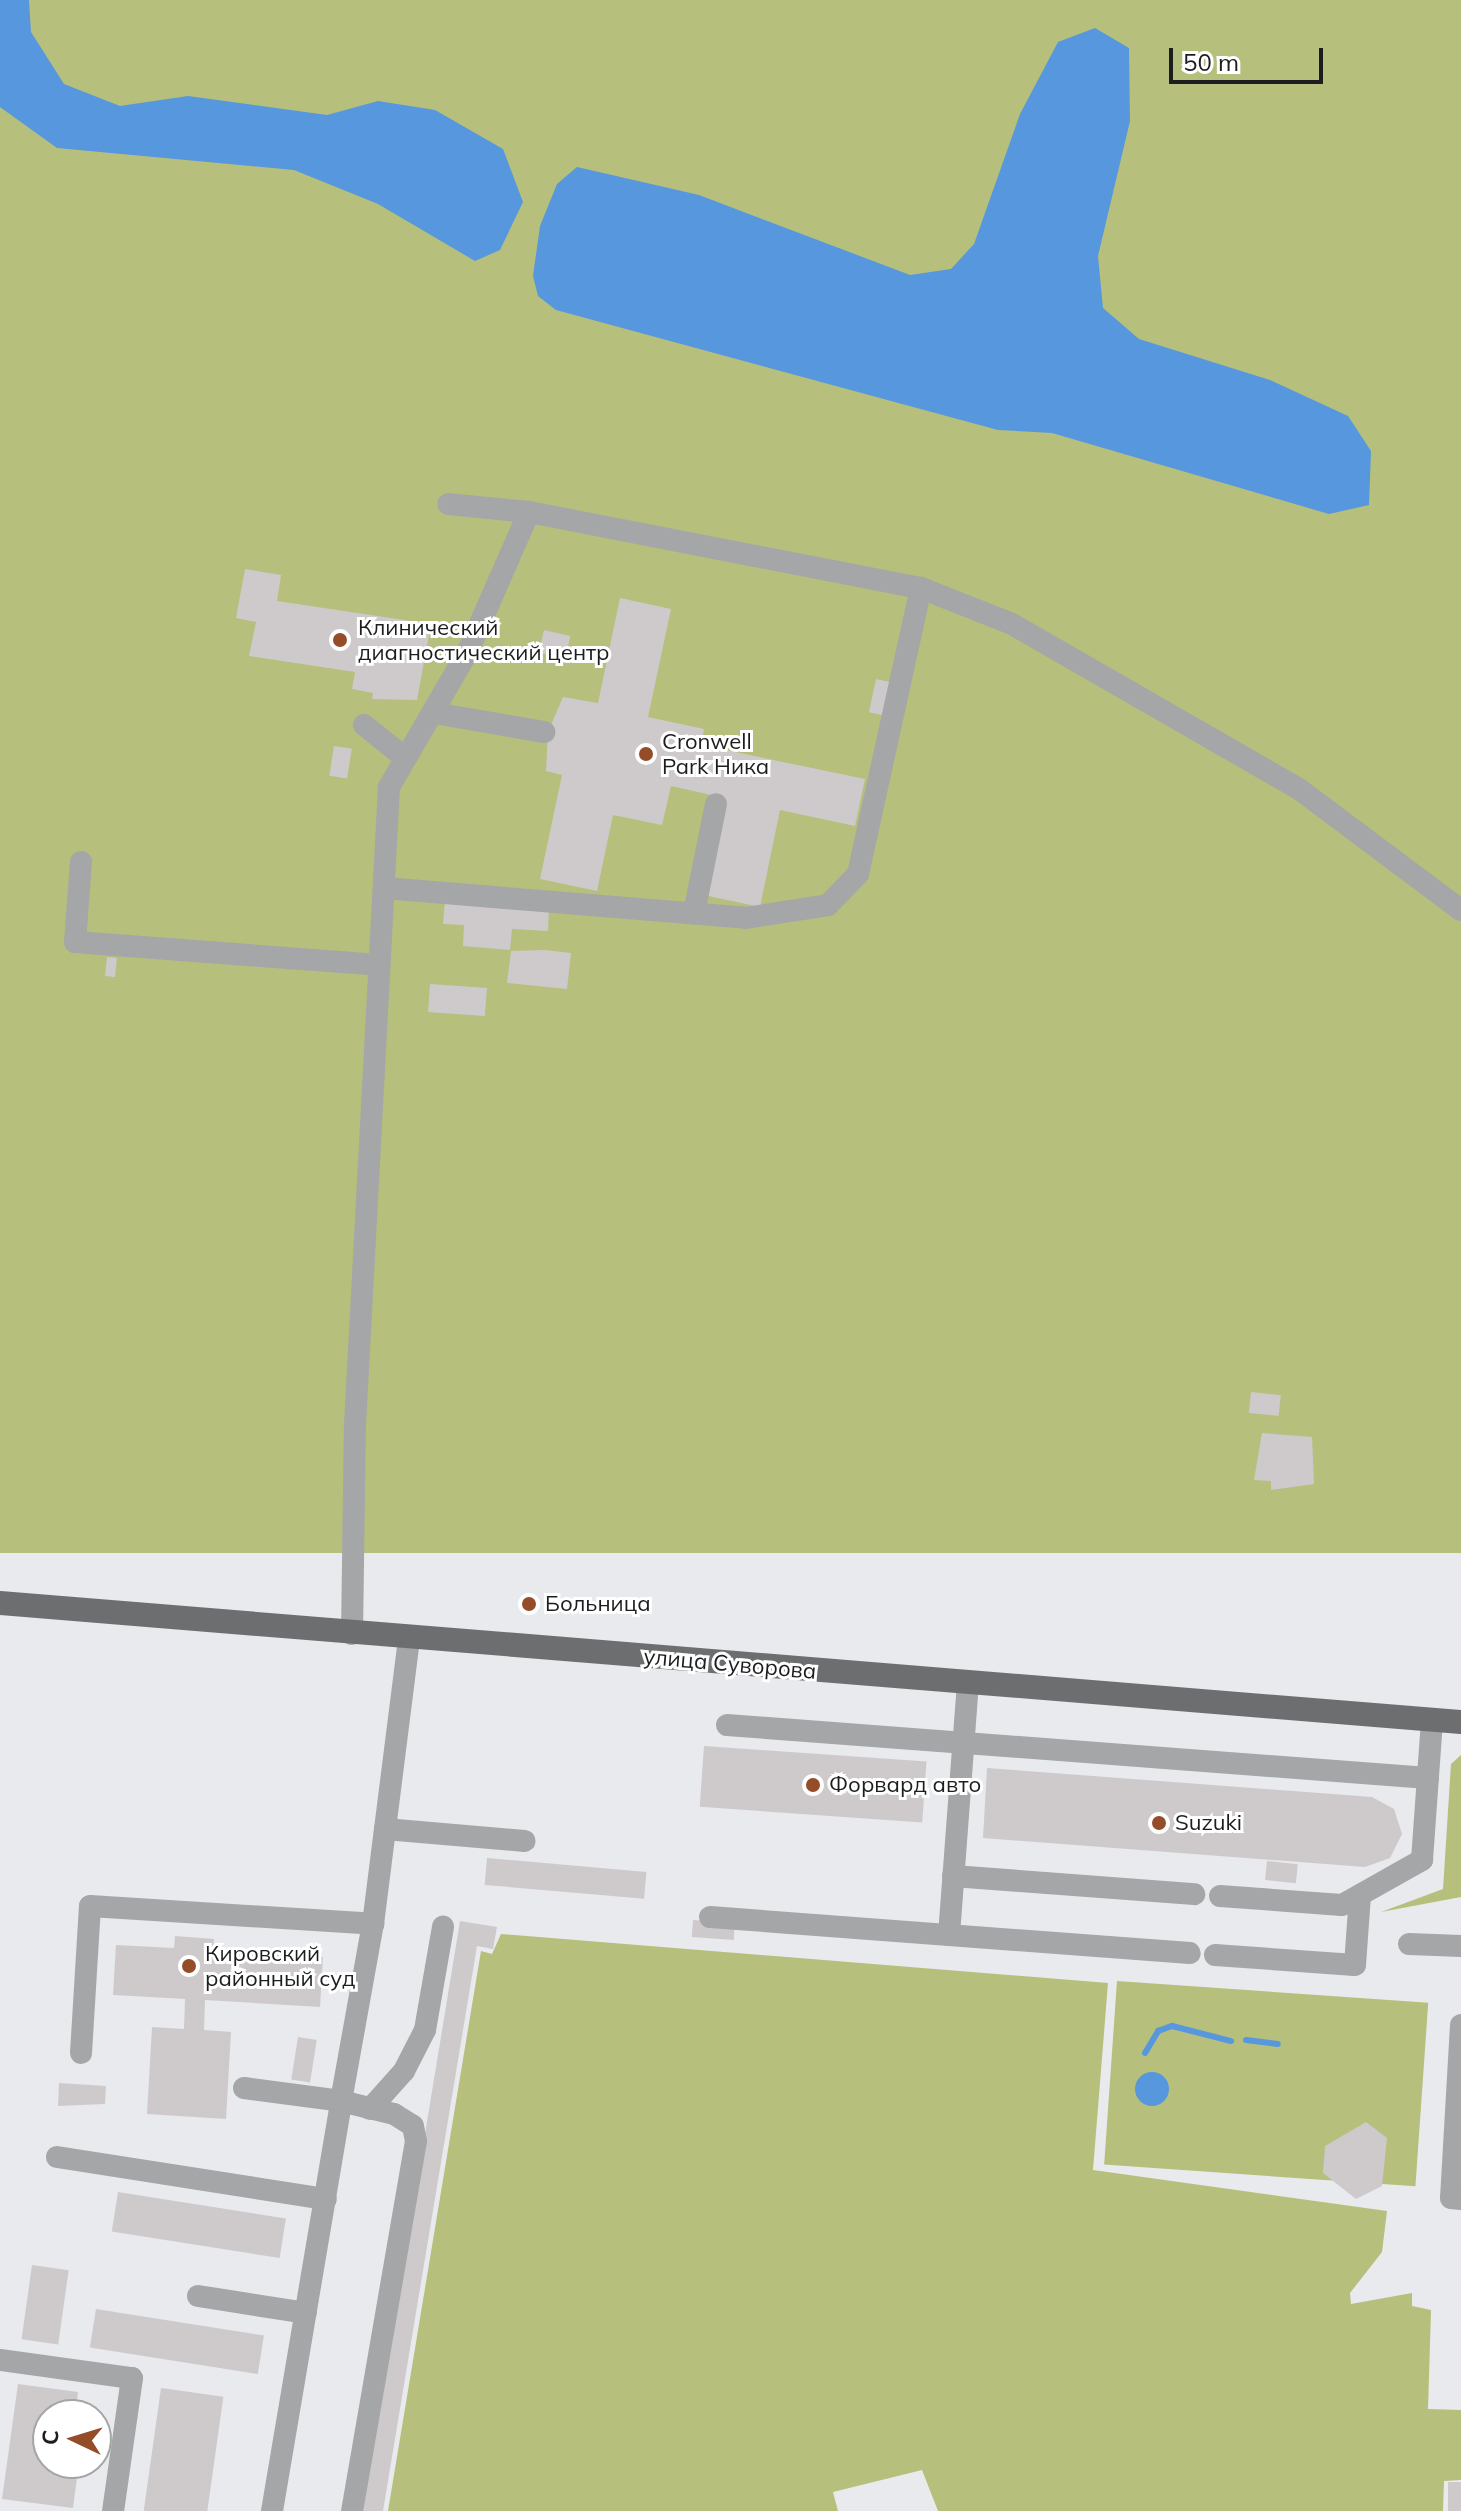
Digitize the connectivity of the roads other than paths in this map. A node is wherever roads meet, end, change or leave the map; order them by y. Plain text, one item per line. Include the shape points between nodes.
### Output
1 (448, 504) dead end
2 (529, 512) junction
3 (921, 588) junction
4 (434, 713) junction
5 (364, 725) dead end
6 (544, 732) dead end
7 (404, 757) junction
8 (716, 804) dead end
9 (81, 862) dead end
10 (384, 888) junction
11 (1461, 910) edge
12 (694, 913) junction
13 (379, 965) junction
14 (0, 1603) edge
15 (352, 1634) junction
16 (409, 1638) junction
17 (968, 1684) junction
18 (1432, 1719) junction
19 (1461, 1722) edge
20 (727, 1725) dead end
21 (963, 1743) junction
22 (1428, 1778) junction
23 (385, 1829) junction
24 (524, 1841) dead end
25 (953, 1876) junction
26 (1194, 1894) dead end
27 (1360, 1895) junction
28 (1220, 1896) dead end
29 (710, 1917) dead end
30 (373, 1924) junction
31 (443, 1927) dead end
32 (949, 1935) junction
33 (1409, 1944) dead end
34 (1461, 1946) edge
35 (1190, 1953) dead end
36 (1215, 1955) dead end
37 (1461, 2025) edge
38 (81, 2053) dead end
39 (244, 2088) dead end
40 (341, 2101) junction
41 (370, 2109) junction
42 (57, 2157) dead end
43 (326, 2199) junction
44 (1461, 2199) edge
45 (198, 2296) dead end
46 (306, 2313) junction
47 (0, 2360) edge
48 (113, 2511) edge
49 (272, 2511) edge
50 (352, 2511) edge

1 - 2 lane
2 - 3 lane
2 - 4 lane
3 - 11 lane via 1012,624 1299,789
3 - 12 lane via 858,874 828,905 787,917
4 - 6 lane
4 - 7 lane
5 - 7 lane
7 - 10 lane via 389,787
8 - 12 lane
9 - 13 lane via 75,942
10 - 12 lane
10 - 13 lane
13 - 15 lane
14 - 15 main road, улица Суворова
15 - 16 main road, улица Суворова
16 - 17 main road, улица Суворова
16 - 23 lane
17 - 18 main road, улица Суворова
17 - 21 lane
18 - 19 main road, улица Суворова
18 - 22 lane
20 - 21 lane
21 - 22 lane
21 - 25 lane
22 - 27 lane via 1422,1860
23 - 24 lane
23 - 30 lane
25 - 26 lane
25 - 32 lane
27 - 28 lane via 1342,1905
27 - 36 lane via 1355,1965
29 - 32 lane
30 - 38 lane via 90,1906
30 - 40 lane
31 - 41 lane via 425,2030 404,2071
32 - 35 lane
33 - 34 lane
37 - 44 lane via 1451,2198
39 - 40 lane
40 - 41 lane
40 - 43 lane
41 - 50 lane via 413,2126 416,2141
42 - 43 lane
43 - 46 lane
45 - 46 lane
46 - 49 lane
47 - 48 lane via 132,2378

